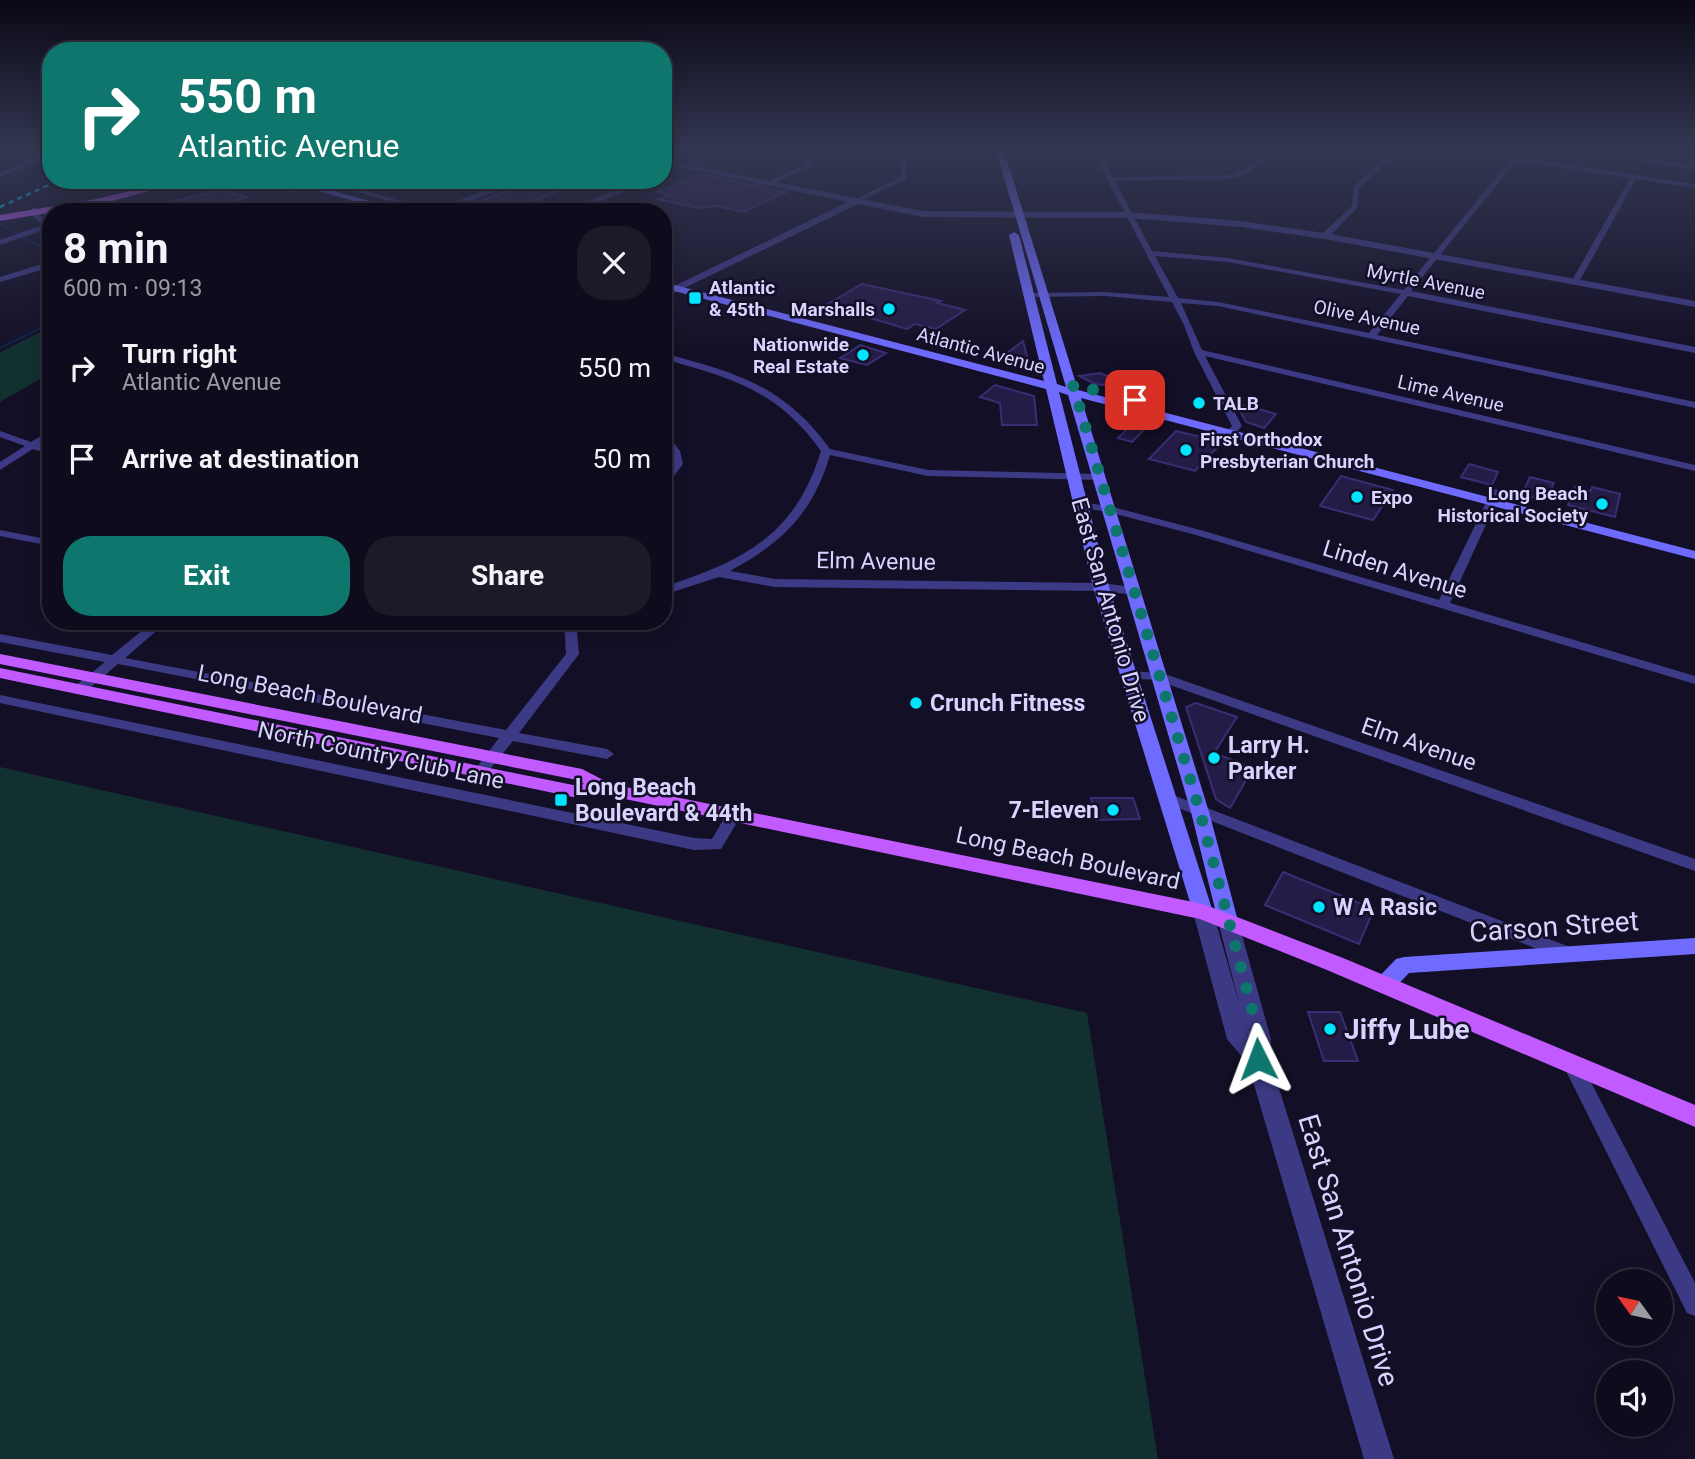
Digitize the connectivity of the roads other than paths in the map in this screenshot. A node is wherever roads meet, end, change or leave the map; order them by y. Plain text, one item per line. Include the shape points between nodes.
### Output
1 (822, 218) edge
2 (1015, 218) edge
3 (1016, 218) edge
4 (1130, 218) edge
5 (1167, 218) edge
6 (1343, 218) edge
7 (1465, 218) edge
8 (1611, 218) edge
9 (42, 227) edge
10 (1325, 236) junction
11 (0, 243) edge
12 (1150, 253) junction
13 (1434, 256) junction
14 (42, 267) edge
15 (0, 280) edge
16 (1575, 282) junction
17 (672, 283) edge
18 (672, 286) edge
19 (681, 287) junction
20 (672, 291) edge
21 (1405, 293) junction
22 (1027, 295) junction
23 (1045, 295) junction
24 (1173, 298) junction
25 (1695, 304) edge
26 (1371, 335) junction
27 (1695, 351) edge
28 (1198, 352) junction
29 (672, 359) edge
30 (677, 360) junction
31 (672, 363) edge
32 (1051, 384) junction
33 (1074, 389) junction
34 (1695, 405) edge
35 (1233, 430) junction
36 (0, 434) edge
37 (42, 438) edge
38 (34, 443) junction
39 (42, 447) edge
40 (672, 447) edge
41 (827, 451) junction
42 (0, 467) edge
43 (1695, 468) edge
44 (672, 472) edge
45 (1073, 477) junction
46 (1100, 477) junction
47 (1494, 497) junction
48 (1081, 505) junction
49 (1109, 509) junction
50 (0, 533) edge
51 (42, 541) edge
52 (1695, 544) edge
53 (1695, 555) edge
54 (718, 573) junction
55 (1101, 587) junction
56 (672, 588) edge
57 (1134, 591) junction
58 (1443, 605) junction
59 (151, 630) edge
60 (571, 630) edge
61 (0, 638) edge
62 (0, 659) edge
63 (114, 661) junction
64 (0, 673) edge
65 (1127, 675) junction
66 (1157, 676) junction
67 (1695, 680) edge
68 (88, 684) junction
69 (0, 699) edge
70 (508, 735) junction
71 (607, 754) dead end
72 (486, 764) junction
73 (1168, 799) junction
74 (1200, 812) junction
75 (734, 814) junction
76 (1695, 865) edge
77 (1203, 912) junction
78 (1228, 921) junction
79 (1695, 946) edge
80 (1570, 954) junction
81 (1383, 984) junction
82 (1258, 1059) junction
83 (1573, 1067) junction
84 (1695, 1116) edge
85 (1695, 1305) edge
86 (1379, 1459) edge

1 - 19 street
2 - 22 main road, East San Antonio Drive
3 - 23 main road, East San Antonio Drive
4 - 12 street
5 - 10 street
6 - 10 street
7 - 13 street
8 - 16 street
9 - 11 street
10 - 13 street
12 - 21 street, Myrtle Avenue via 1228,260
12 - 24 street
13 - 16 street
13 - 21 street
14 - 15 street
16 - 25 street
17 - 19 main road, Atlantic Avenue
18 - 19 main road, Atlantic Avenue
19 - 20 street
19 - 32 main road, Atlantic Avenue
21 - 26 street
21 - 27 street, Myrtle Avenue
22 - 23 street, Olive Avenue
22 - 32 main road, East San Antonio Drive
23 - 24 street, Olive Avenue
23 - 33 main road, East San Antonio Drive
24 - 26 street, Olive Avenue
24 - 28 street
26 - 34 street, Olive Avenue
28 - 35 street
28 - 43 street, Lime Avenue
29 - 30 street
30 - 31 street
30 - 41 street via 733,375 778,397 804,419
32 - 33 main road, Atlantic Avenue
32 - 45 main road, East San Antonio Drive
33 - 35 main road, Atlantic Avenue
33 - 46 main road, East San Antonio Drive
35 - 47 main road, Atlantic Avenue
36 - 38 street
37 - 38 street
38 - 39 street
38 - 42 street
40 - 44 street via 678,464
41 - 45 street via 928,473
41 - 54 street via 819,480 799,515 773,541
45 - 46 street
45 - 48 main road, East San Antonio Drive
46 - 49 main road, East San Antonio Drive
47 - 52 main road, Atlantic Avenue
47 - 53 main road, Atlantic Avenue
47 - 58 street
48 - 49 street, Linden Avenue
48 - 55 main road, East San Antonio Drive
49 - 57 main road, East San Antonio Drive
49 - 58 street, Linden Avenue
50 - 51 street
54 - 55 street, Elm Avenue via 775,583
54 - 56 street, Elm Avenue
55 - 57 street, Elm Avenue
55 - 65 main road, East San Antonio Drive
57 - 66 main road, East San Antonio Drive
58 - 67 street, Linden Avenue
59 - 63 street
60 - 70 street via 573,654
61 - 63 street
62 - 68 main road, Long Beach Boulevard
63 - 68 street
63 - 70 street
64 - 68 main road, Long Beach Boulevard
65 - 66 street, Elm Avenue
65 - 73 main road, East San Antonio Drive
66 - 74 main road, East San Antonio Drive
66 - 76 street, Elm Avenue
68 - 72 main road, Long Beach Boulevard
69 - 75 street, North Country Club Lane via 703,846 716,845
70 - 71 street
70 - 72 street
72 - 75 main road, Long Beach Boulevard via 573,792 606,789
73 - 74 street
73 - 77 main road, East San Antonio Drive
74 - 78 main road, East San Antonio Drive
74 - 80 street
75 - 77 main road, Long Beach Boulevard
77 - 78 main road, Long Beach Boulevard
77 - 82 street, East San Antonio Drive via 1238,1039
78 - 81 main road, Long Beach Boulevard
78 - 82 street, East San Antonio Drive via 1260,1039
79 - 80 main road, Carson Street
80 - 81 main road, Carson Street via 1404,965
81 - 83 main road, Long Beach Boulevard
82 - 86 street, East San Antonio Drive
83 - 84 main road, Long Beach Boulevard
83 - 85 street

